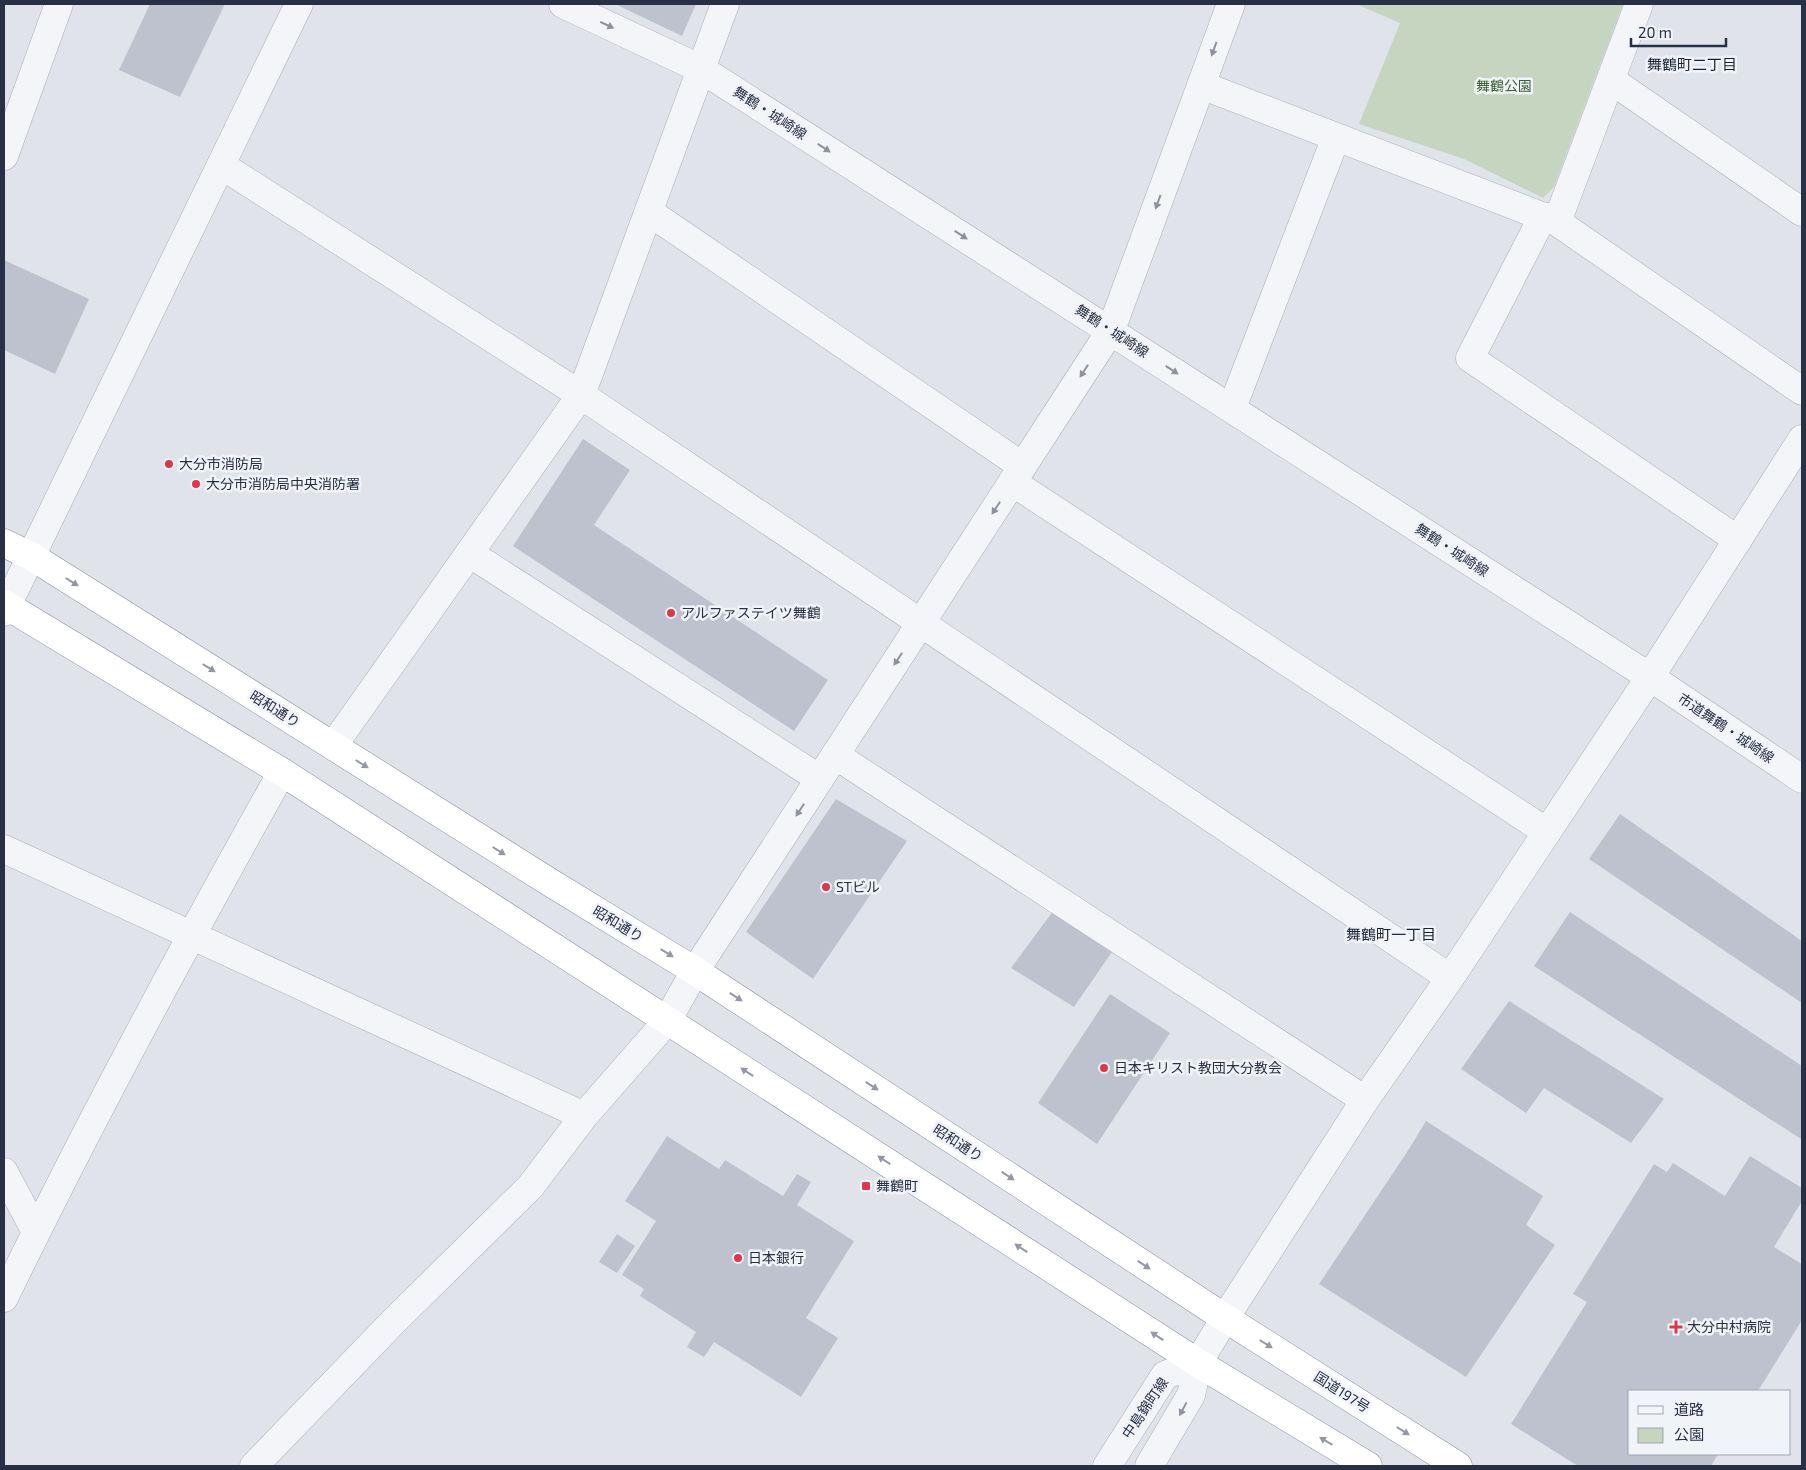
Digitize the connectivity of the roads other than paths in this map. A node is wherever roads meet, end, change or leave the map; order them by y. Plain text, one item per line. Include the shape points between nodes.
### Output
1 (59, 4) edge
2 (300, 4) edge
3 (563, 4) edge
4 (725, 4) edge
5 (1231, 4) edge
6 (1639, 4) edge
7 (701, 69) junction
8 (1611, 80) junction
9 (1201, 85) junction
10 (1336, 137) junction
11 (4, 156) edge
12 (221, 165) junction
13 (649, 212) junction
14 (1802, 212) edge
15 (1550, 219) junction
16 (1111, 330) junction
17 (1802, 391) edge
18 (581, 395) junction
19 (1232, 408) junction
20 (1802, 439) edge
21 (1017, 474) junction
22 (1738, 540) junction
23 (4, 543) edge
24 (469, 554) junction
25 (31, 556) junction
26 (5, 607) edge
27 (921, 622) junction
28 (1650, 677) junction
29 (332, 746) junction
30 (836, 755) junction
31 (282, 772) junction
32 (820, 779) junction
33 (1802, 779) edge
34 (1547, 832) junction
35 (4, 849) edge
36 (191, 935) junction
37 (695, 970) junction
38 (1450, 978) junction
39 (667, 1020) junction
40 (1366, 1100) junction
41 (584, 1116) junction
42 (4, 1172) edge
43 (36, 1232) junction
44 (4, 1298) edge
45 (1225, 1318) junction
46 (1198, 1363) junction
47 (254, 1466) edge
48 (1107, 1466) edge
49 (1149, 1466) edge
50 (1368, 1466) edge
51 (1458, 1466) edge

1 - 11 street
2 - 12 street
3 -> 7 street, 舞鶴・城崎線
4 - 7 street
5 -> 9 street
6 - 8 street
7 - 13 street
7 -> 16 street, 舞鶴・城崎線
8 - 14 street
8 - 15 street
9 - 10 street
9 -> 16 street
10 - 15 street
10 - 19 street
12 - 18 street
12 - 25 street
13 - 18 street
13 - 21 street
15 - 17 street
15 - 22 street via 1470,358
16 -> 19 street, 舞鶴・城崎線
16 -> 21 street
18 - 24 street
18 - 27 street
19 - 28 street, 舞鶴・城崎線
20 - 22 street
21 -> 27 street
21 - 34 street
22 - 28 street
23 - 25 highway, 昭和通り
24 - 29 street
24 - 32 street
25 - 26 street
25 -> 29 highway, 昭和通り
26 - 31 highway
27 -> 30 street
27 - 38 street
28 - 33 street, 市道舞鶴・城崎線
28 - 34 street
29 -> 37 highway, 昭和通り
30 - 32 street
30 - 40 street
31 - 36 street
31 - 39 highway
32 -> 37 street
34 - 38 street
35 - 36 street
36 - 41 street
36 - 43 street
37 - 39 street
37 -> 45 highway, 昭和通り
38 - 40 street
39 - 41 street
46 -> 39 highway
40 - 45 street
41 - 47 street via 530,1187
42 - 43 street
43 - 44 street
45 - 46 street
45 -> 51 highway, 国道197号
46 - 48 street, 中島錦町線 via 1165,1375
46 -> 49 street via 1191,1395
50 -> 46 highway

